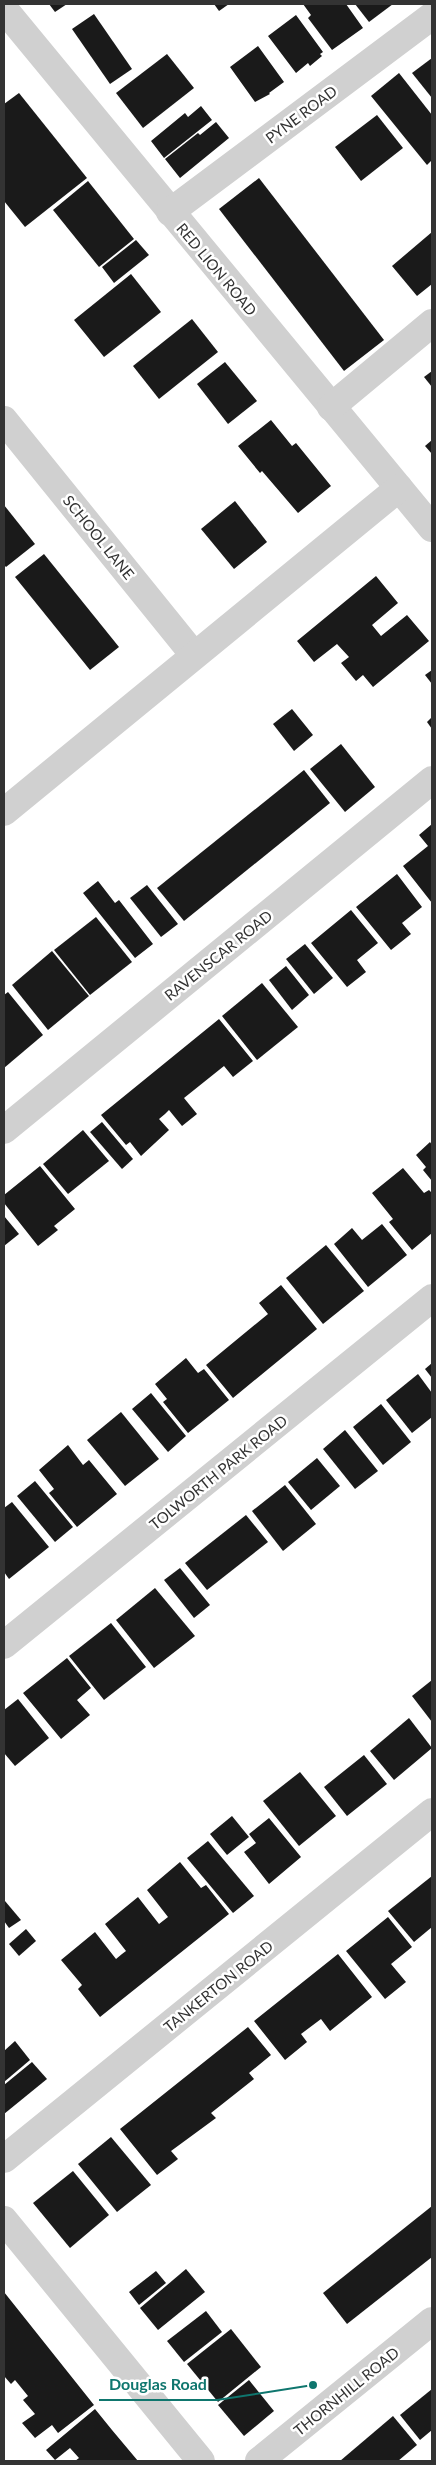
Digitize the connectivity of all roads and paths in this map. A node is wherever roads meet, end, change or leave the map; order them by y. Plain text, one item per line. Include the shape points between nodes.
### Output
1 (429, 4) edge
2 (432, 8) edge
3 (4, 10) edge
4 (432, 16) edge
5 (170, 212) junction
6 (432, 323) edge
7 (331, 407) junction
8 (4, 420) edge
9 (399, 488) junction
10 (432, 528) edge
11 (194, 655) junction
12 (432, 780) edge
13 (4, 812) edge
14 (4, 1130) edge
15 (432, 1298) edge
16 (4, 1645) edge
17 (432, 1812) edge
18 (4, 2159) edge
19 (4, 2220) edge
20 (432, 2321) edge
21 (201, 2461) edge
22 (259, 2461) edge

1 - 2 street
3 - 5 street, RED LION ROAD
4 - 5 street, PYNE ROAD
5 - 7 street, RED LION ROAD
6 - 7 street
7 - 9 street, RED LION ROAD
8 - 11 street, SCHOOL LANE
9 - 10 street, RED LION ROAD
9 - 11 street
11 - 13 street
12 - 14 street, RAVENSCAR ROAD
15 - 16 street, TOLWORTH PARK ROAD
17 - 18 street, TANKERTON ROAD
19 - 21 street
20 - 22 street, THORNHILL ROAD

